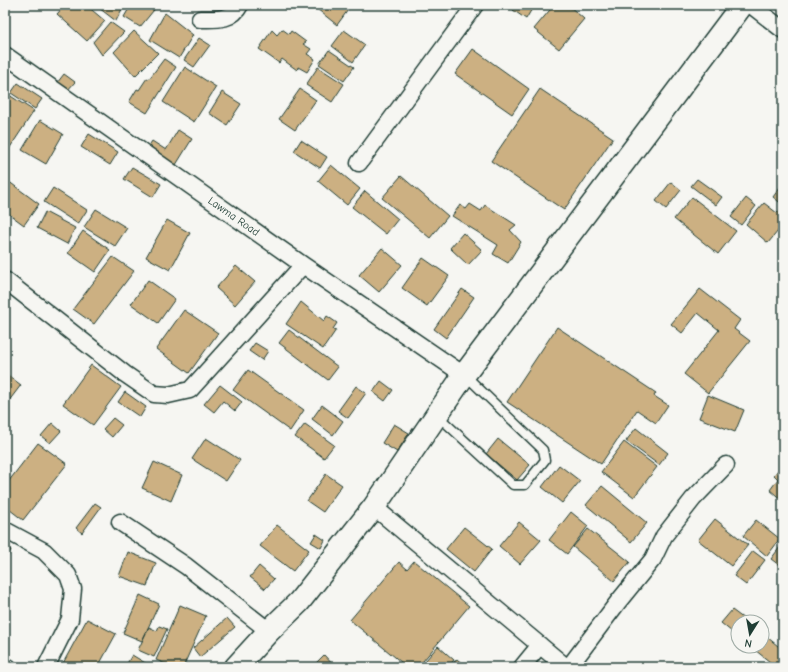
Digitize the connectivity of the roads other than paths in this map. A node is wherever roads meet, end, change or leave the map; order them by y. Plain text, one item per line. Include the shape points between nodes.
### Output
1 (240, 5) edge
2 (475, 5) edge
3 (742, 5) edge
4 (751, 5) edge
5 (200, 19) dead end
6 (783, 30) edge
7 (5, 55) edge
8 (359, 163) dead end
9 (303, 265) junction
10 (5, 280) edge
11 (464, 375) junction
12 (436, 414) junction
13 (726, 465) dead end
14 (374, 507) junction
15 (120, 522) dead end
16 (5, 530) edge
17 (269, 631) junction
18 (540, 645) junction
19 (5, 666) edge
20 (8, 667) edge
21 (46, 667) edge
22 (236, 667) edge
23 (522, 667) edge
24 (566, 667) edge
25 (569, 667) edge

1 - 5 street via 231,16 222,19
2 - 8 street
3 - 11 main road
4 - 6 street
7 - 9 street, Lawma Road
9 - 10 street via 190,390 168,395 154,394 125,374
9 - 11 street, Lawma Road
11 - 12 main road
11 - 12 lane via 543,450 545,460 525,484 513,485
12 - 14 main road
13 - 25 street via 693,499 664,536 653,559
14 - 17 main road via 299,602
14 - 18 street
15 - 17 street via 186,566
16 - 21 street via 44,551 68,574 73,589 70,619
17 - 22 main road
18 - 23 street
18 - 24 street
19 - 20 street

